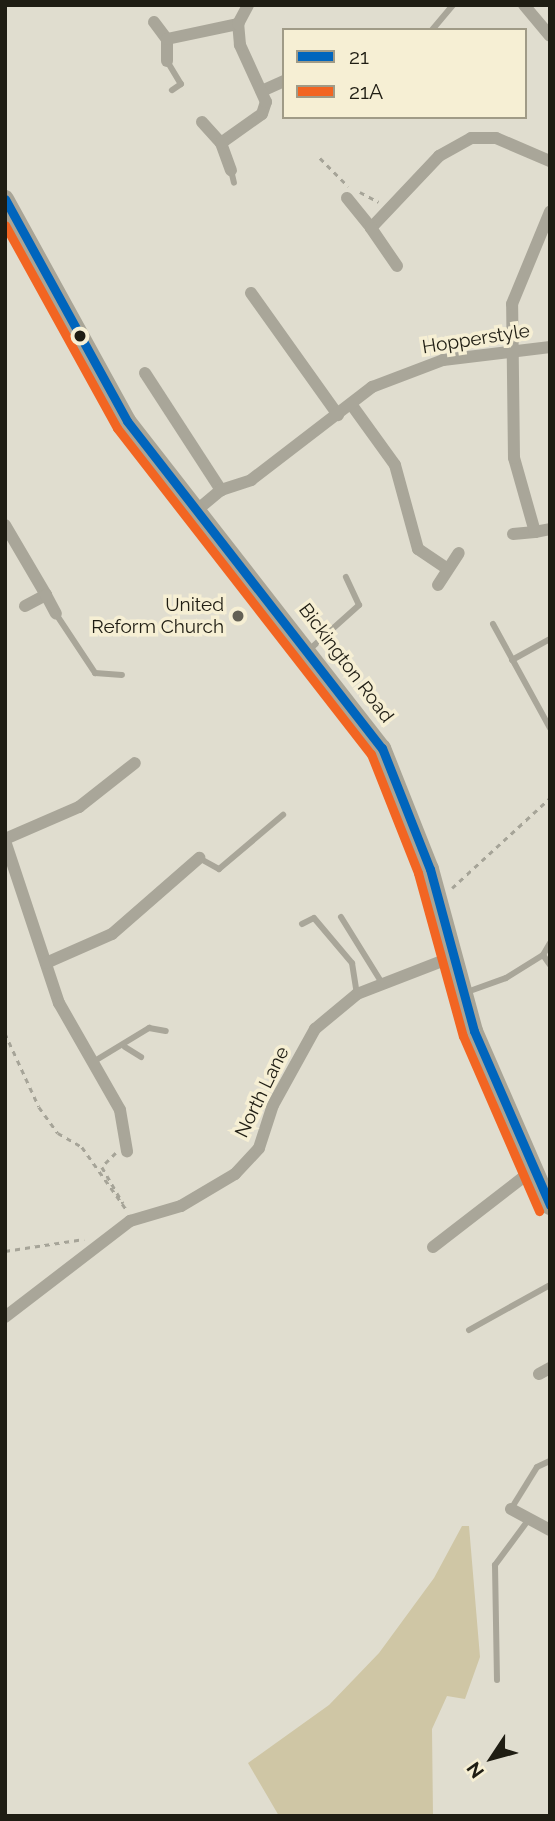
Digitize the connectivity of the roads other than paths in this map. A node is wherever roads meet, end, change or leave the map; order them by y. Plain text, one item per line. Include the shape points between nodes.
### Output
1 (248, 5) edge
2 (453, 5) edge
3 (524, 5) edge
4 (154, 22) dead end
5 (238, 24) junction
6 (434, 28) edge
7 (550, 36) edge
8 (167, 38) junction
9 (167, 61) joint
10 (282, 82) edge
11 (172, 90) dead end
12 (264, 90) junction
13 (202, 122) dead end
14 (221, 143) junction
15 (550, 161) edge
16 (232, 177) dead end
17 (347, 198) dead end
18 (5, 199) edge
19 (550, 212) edge
20 (371, 228) junction
21 (397, 266) dead end
22 (251, 293) dead end
23 (550, 347) edge
24 (517, 351) junction
25 (145, 373) dead end
26 (351, 404) junction
27 (338, 415) junction
28 (221, 490) junction
29 (197, 510) junction
30 (5, 525) edge
31 (550, 529) edge
32 (535, 532) junction
33 (513, 534) dead end
34 (459, 553) dead end
35 (446, 568) junction
36 (346, 577) dead end
37 (438, 585) dead end
38 (46, 595) junction
39 (25, 606) dead end
40 (56, 614) joint
41 (493, 624) dead end
42 (550, 639) edge
43 (310, 649) junction
44 (512, 660) junction
45 (122, 675) dead end
46 (550, 728) edge
47 (135, 763) dead end
48 (283, 815) dead end
49 (5, 840) edge
50 (200, 858) joint
51 (341, 917) dead end
52 (302, 924) dead end
53 (550, 943) edge
54 (543, 955) junction
55 (450, 958) junction
56 (46, 963) junction
57 (550, 965) edge
58 (382, 983) junction
59 (358, 994) junction
60 (462, 994) junction
61 (166, 1031) dead end
62 (124, 1047) junction
63 (141, 1057) dead end
64 (93, 1062) junction
65 (128, 1146) road end
66 (541, 1178) edge
67 (550, 1206) edge
68 (433, 1247) dead end
69 (550, 1285) edge
70 (5, 1317) edge
71 (469, 1330) dead end
72 (550, 1461) edge
73 (511, 1509) joint
74 (529, 1519) junction
75 (550, 1530) edge
76 (497, 1680) dead end

1 - 5 street
2 - 6 lane
3 - 7 street
4 - 8 street
5 - 8 street
5 - 12 street via 240,45
8 - 9 street
9 - 11 lane via 181,84
10 - 12 street
12 - 14 street via 262,114
13 - 14 street
14 - 16 street
15 - 20 street via 496,138 471,138 439,156
17 - 20 street
18 - 29 main road, Bickington Road via 127,421
19 - 24 street via 513,304
20 - 21 street
22 - 27 street
23 - 24 street, Hopperstyle
24 - 26 street, Hopperstyle via 407,372
24 - 32 street via 514,458
25 - 28 street
26 - 27 street, Hopperstyle
26 - 35 street via 395,465 418,549
27 - 28 street, Hopperstyle via 251,480
28 - 29 street, Hopperstyle
29 - 43 main road, Bickington Road
30 - 38 street
31 - 32 street
32 - 33 street
34 - 35 street
35 - 37 street
36 - 43 lane via 359,606
38 - 39 street
38 - 40 street
40 - 45 lane via 95,673
41 - 44 lane
42 - 44 lane
43 - 55 main road, Bickington Road via 382,748 408,802
44 - 46 lane
47 - 49 street via 79,807
48 - 50 lane via 214,872
49 - 56 street
50 - 56 street via 112,934
51 - 58 lane
52 - 59 lane via 314,918 352,963
53 - 54 lane
54 - 57 lane
54 - 60 lane via 506,978
55 - 58 street, North Lane
55 - 60 main road, Bickington Road
56 - 64 street via 59,1003
58 - 59 street, North Lane
59 - 70 street, North Lane via 315,1029 273,1105 259,1147 235,1174 181,1206 132,1220
60 - 66 main road, Bickington Road
61 - 62 lane via 149,1028
62 - 63 lane
62 - 64 lane
64 - 65 street via 120,1110
66 - 67 main road, Bickington Road
66 - 68 street
69 - 71 lane
72 - 73 lane via 537,1467
73 - 74 street
74 - 75 street
74 - 76 lane via 495,1565

